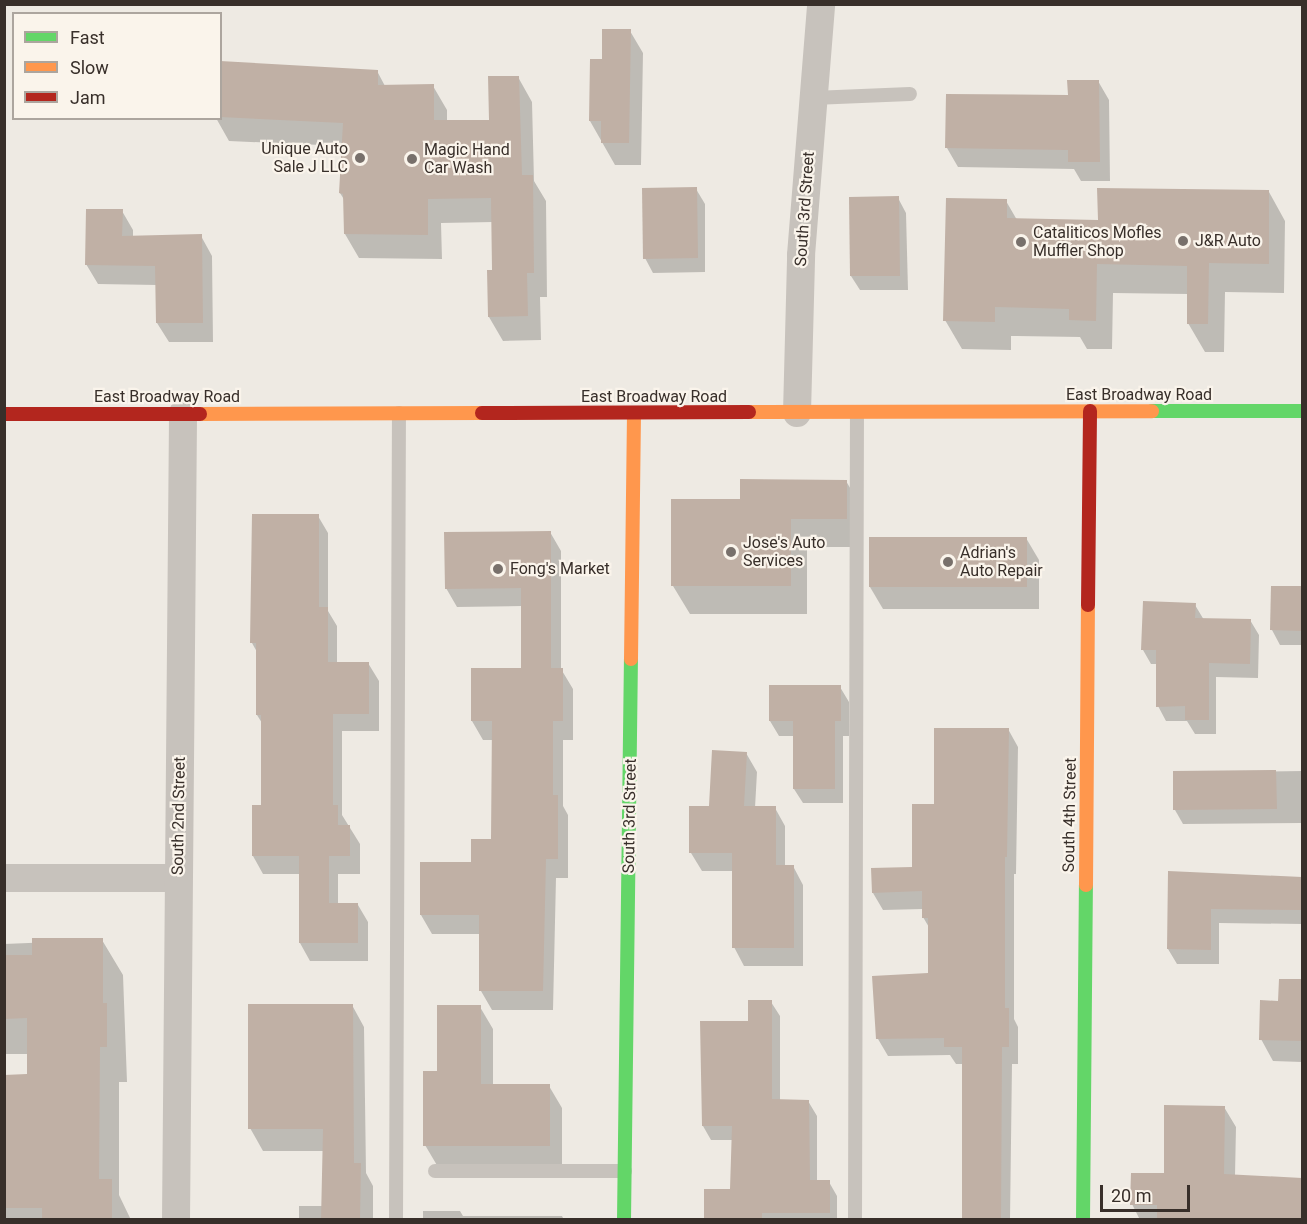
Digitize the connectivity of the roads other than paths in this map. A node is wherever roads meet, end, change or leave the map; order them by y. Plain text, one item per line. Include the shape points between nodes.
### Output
1 (821, 4) edge
2 (910, 94) dead end
3 (813, 98) junction
4 (1090, 411) junction
5 (1302, 411) edge
6 (183, 413) junction
7 (399, 413) junction
8 (634, 413) junction
9 (797, 413) junction
10 (857, 413) junction
11 (4, 414) edge
12 (4, 878) edge
13 (178, 878) junction
14 (435, 1171) dead end
15 (625, 1171) junction
16 (176, 1220) edge
17 (396, 1220) edge
18 (624, 1220) edge
19 (855, 1220) edge
20 (1083, 1220) edge

1 - 3 street, South 3rd Street
2 - 3 lane
3 - 9 street, South 3rd Street via 801,255
4 - 5 street, East Broadway Road
4 - 10 street, East Broadway Road
4 - 20 street, South 4th Street
6 - 7 street, East Broadway Road
6 - 11 street, East Broadway Road
6 - 13 street, South 2nd Street
7 - 8 street, East Broadway Road
7 - 17 lane
8 - 9 street, East Broadway Road
8 - 15 street, South 3rd Street
9 - 10 street, East Broadway Road
10 - 19 lane
12 - 13 street
13 - 16 street, South 2nd Street
14 - 15 lane
15 - 18 street, South 3rd Street

